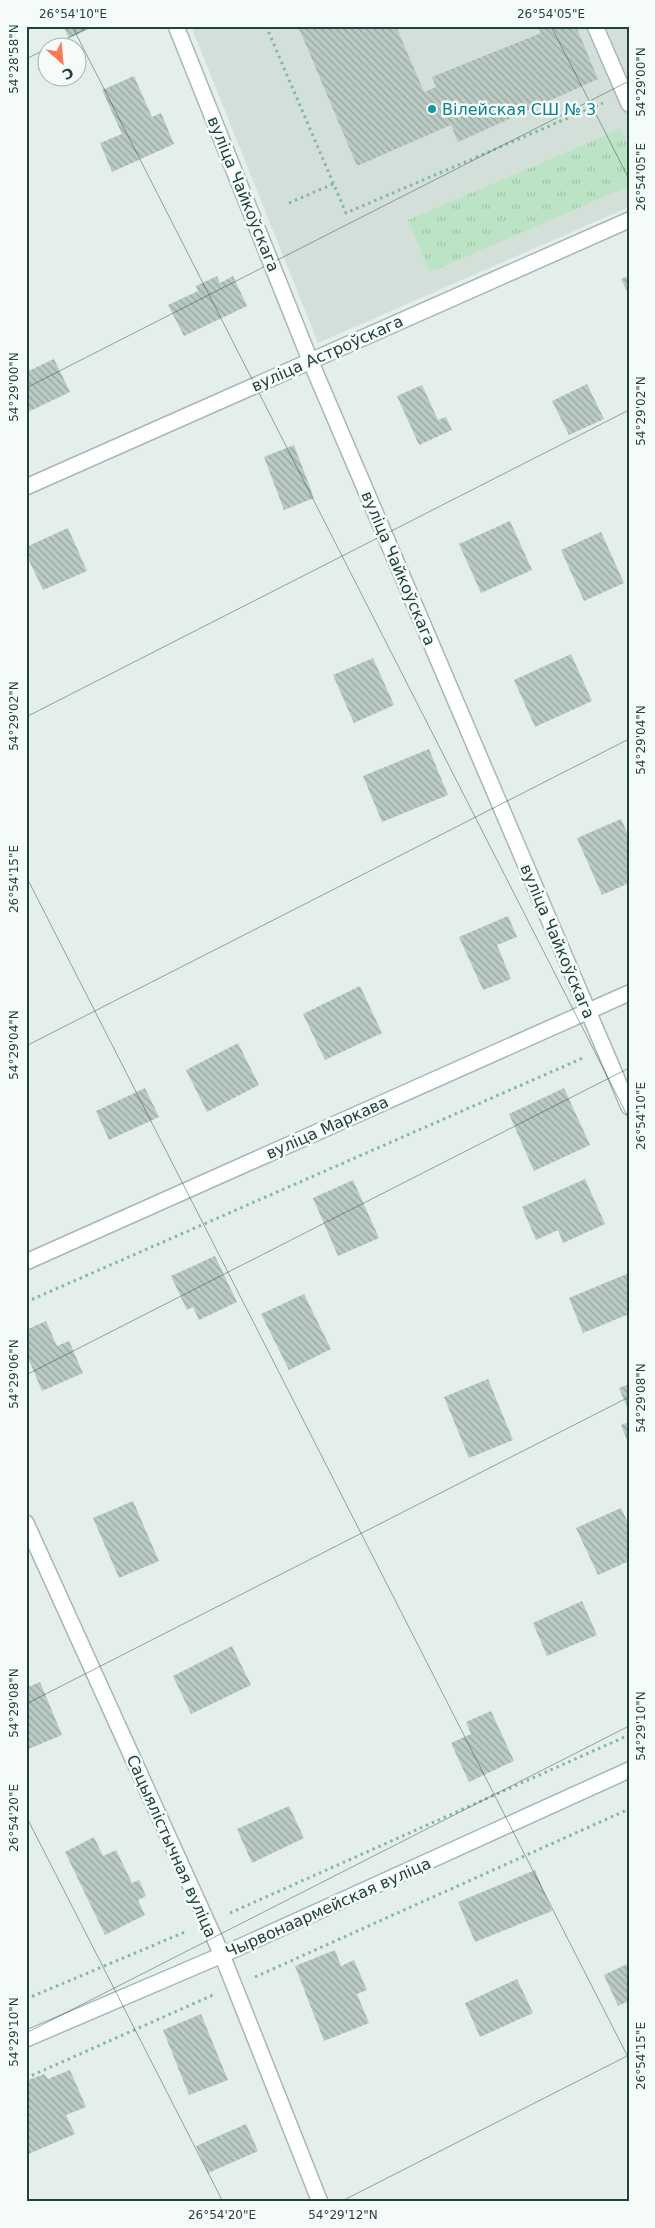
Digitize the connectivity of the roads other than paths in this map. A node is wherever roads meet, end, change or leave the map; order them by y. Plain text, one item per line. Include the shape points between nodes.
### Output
1 (176, 26) edge
2 (595, 26) edge
3 (626, 99) edge
4 (629, 220) edge
5 (310, 360) junction
6 (26, 487) edge
7 (629, 993) edge
8 (588, 1011) junction
9 (629, 1107) edge
10 (26, 1262) edge
11 (26, 1523) edge
12 (629, 1770) edge
13 (222, 1955) junction
14 (26, 2039) edge
15 (320, 2202) edge

1 - 5 street, вуліца Чайкоўскага
2 - 3 street
4 - 5 street, вуліца Астроўскага
5 - 6 street, вуліца Астроўскага
5 - 8 street, вуліца Чайкоўскага
7 - 8 street, вуліца Маркава
8 - 9 street, вуліца Чайкоўскага
8 - 10 street, вуліца Маркава
11 - 13 street, Сацыялістычная вуліца
12 - 13 street, Чырвонаармейская вуліца
13 - 14 street, Чырвонаармейская вуліца
13 - 15 street, Сацыялістычная вуліца

